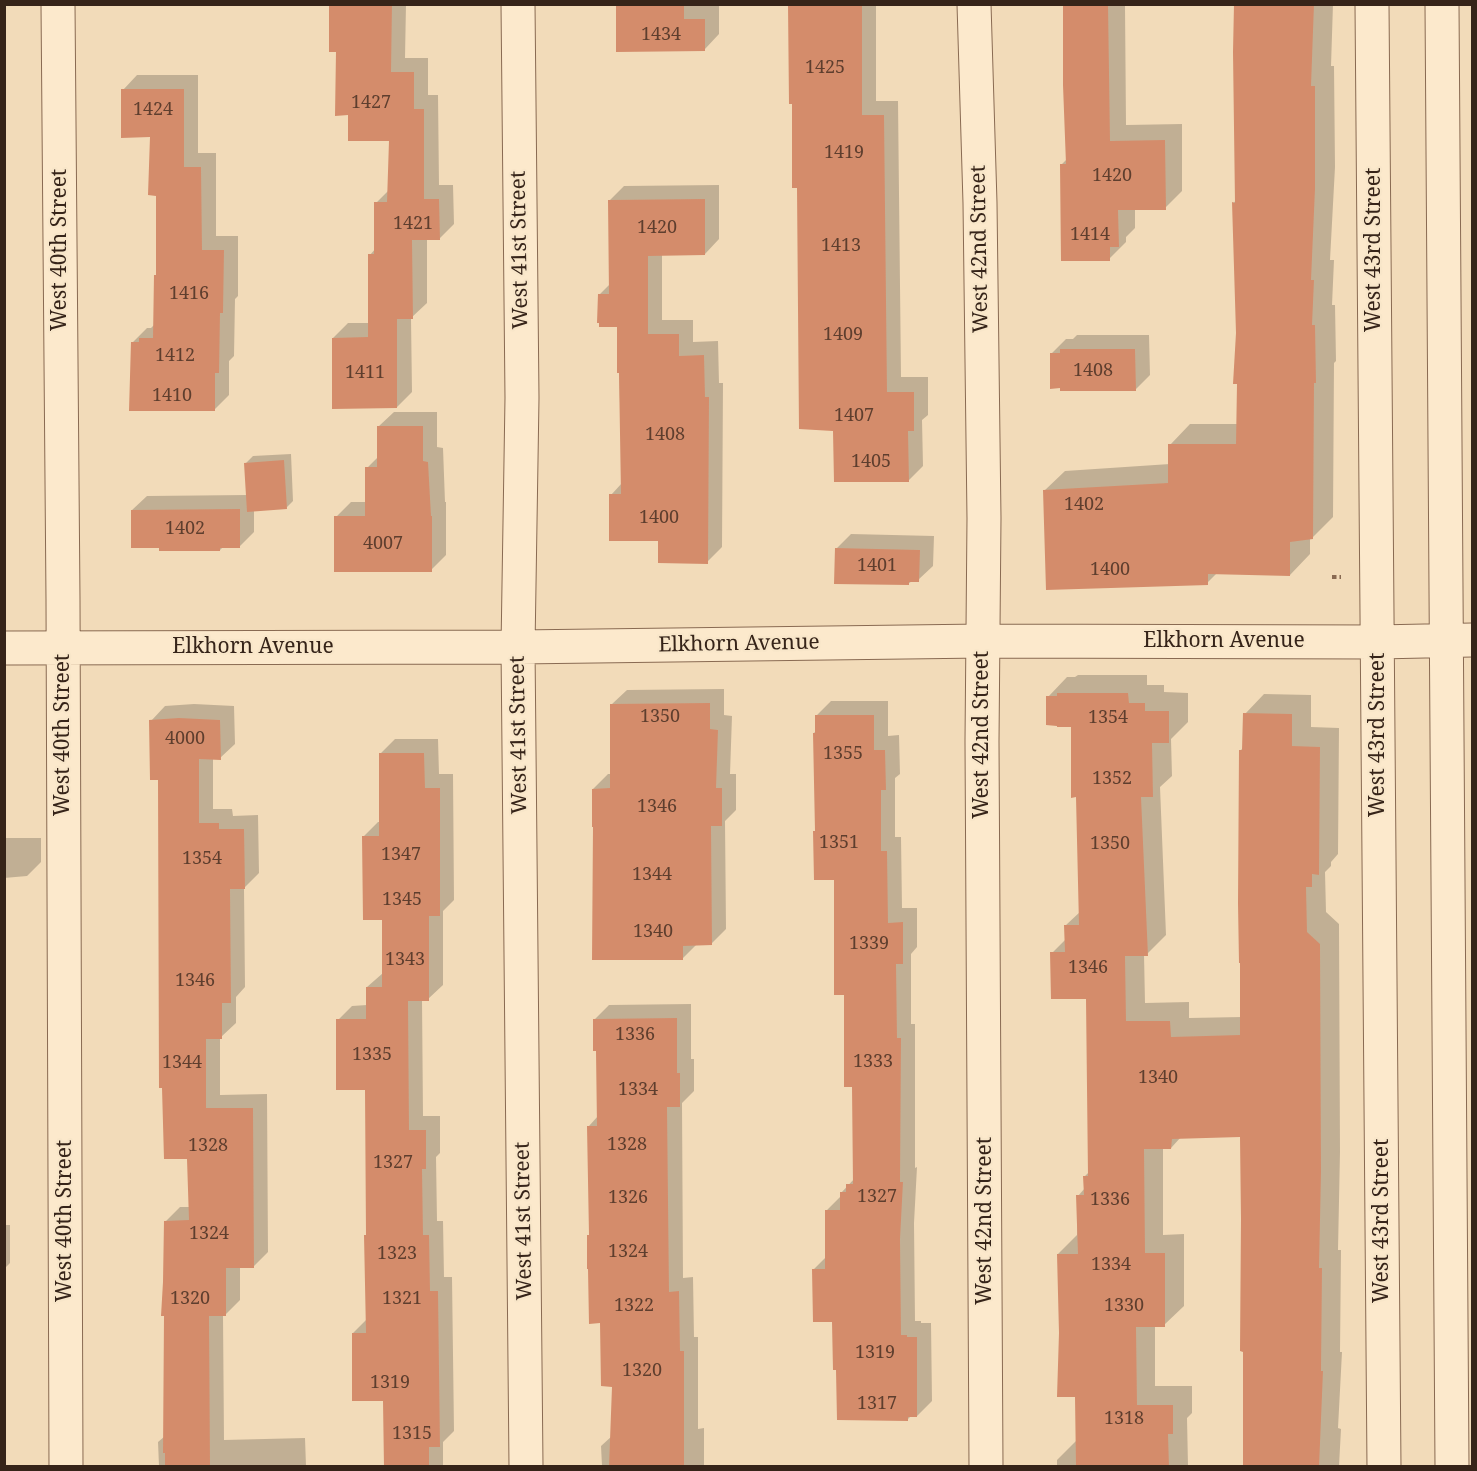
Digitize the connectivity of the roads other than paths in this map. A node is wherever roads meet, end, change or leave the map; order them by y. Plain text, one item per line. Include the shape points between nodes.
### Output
1 (58, 4) edge
2 (518, 4) edge
3 (974, 4) edge
4 (1372, 4) edge
5 (1442, 4) edge
6 (1460, 640) edge
7 (982, 641) junction
8 (1378, 642) junction
9 (63, 647) junction
10 (518, 647) junction
11 (4, 648) edge
12 (66, 1467) edge
13 (526, 1467) edge
14 (986, 1467) edge
15 (1384, 1467) edge
16 (1452, 1467) edge

1 - 9 street, West 40th Street
2 - 10 street, West 41st Street via 522,398
3 - 7 street, West 42nd Street via 981,238
4 - 8 street, West 43rd Street
5 - 6 street
6 - 8 street, Elkhorn Avenue
6 - 16 street
7 - 8 street, Elkhorn Avenue
7 - 10 street, Elkhorn Avenue
7 - 14 street, West 42nd Street
8 - 15 street, West 43rd Street
9 - 10 street, Elkhorn Avenue
9 - 11 street, Elkhorn Avenue
9 - 12 street, West 40th Street
10 - 13 street, West 41st Street

